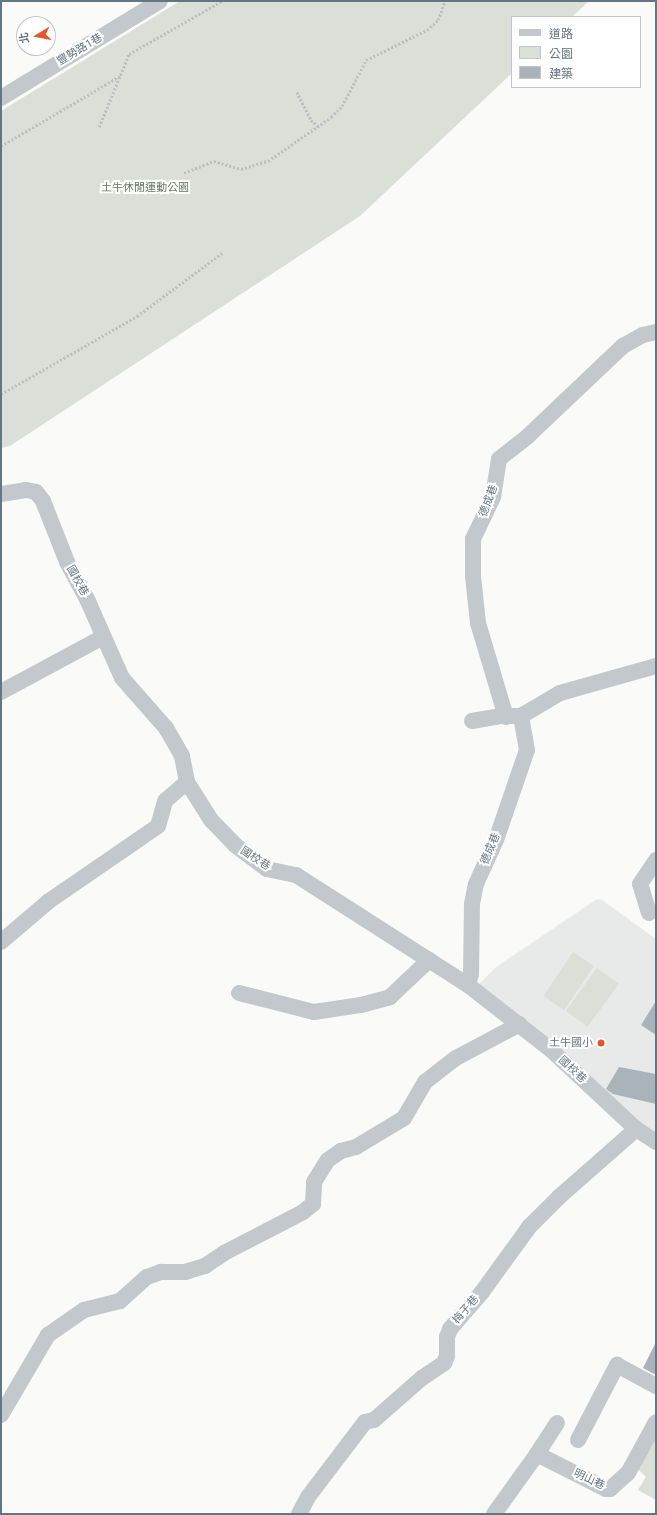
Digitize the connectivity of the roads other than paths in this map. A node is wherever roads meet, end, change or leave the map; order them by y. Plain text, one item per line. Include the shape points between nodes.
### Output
1 (160, 1) edge
2 (1, 98) edge
3 (656, 332) edge
4 (1, 494) edge
5 (103, 636) junction
6 (656, 666) edge
7 (1, 692) edge
8 (513, 716) junction
9 (472, 721) dead end
10 (187, 782) junction
11 (656, 860) edge
12 (649, 913) dead end
13 (1, 942) edge
14 (429, 960) junction
15 (468, 985) junction
16 (239, 993) dead end
17 (520, 1024) junction
18 (636, 1129) junction
19 (656, 1142) edge
20 (656, 1386) edge
21 (1, 1415) edge
22 (656, 1422) edge
23 (557, 1423) dead end
24 (578, 1440) dead end
25 (537, 1454) junction
26 (299, 1514) edge
27 (494, 1514) edge

1 - 2 street, 豐勢路1巷
3 - 8 street, 德成巷 via 643,335 623,346 499,459 493,497 473,539 472,576 478,624
4 - 5 street, 國校巷 via 26,490 36,492 43,501 61,549
5 - 7 street
5 - 10 street, 國校巷 via 122,678 166,728 182,756
6 - 8 street via 560,693
8 - 9 street
8 - 15 street, 德成巷 via 527,750 496,840 476,884 472,904 471,974
10 - 13 street via 165,801 158,826 49,901
10 - 14 street, 國校巷 via 211,820 235,845 267,869 296,875
11 - 12 street via 640,884
14 - 15 street, 國校巷
14 - 16 street via 390,997 361,1005 314,1012
15 - 17 street, 國校巷
17 - 18 street, 國校巷
17 - 21 street via 456,1058 425,1082 404,1118 356,1147 341,1151 328,1160 314,1182 313,1204 303,1212 204,1266 185,1272 161,1272 147,1277 120,1301 84,1310 48,1335
18 - 19 street, 國校巷
18 - 26 street, 梅子巷 via 559,1197 530,1227 482,1292 450,1329 444,1363 422,1378 374,1420 365,1422 308,1497
20 - 24 street via 618,1365
22 - 25 street, 明山巷 via 628,1473 610,1489
23 - 25 street
25 - 27 street

